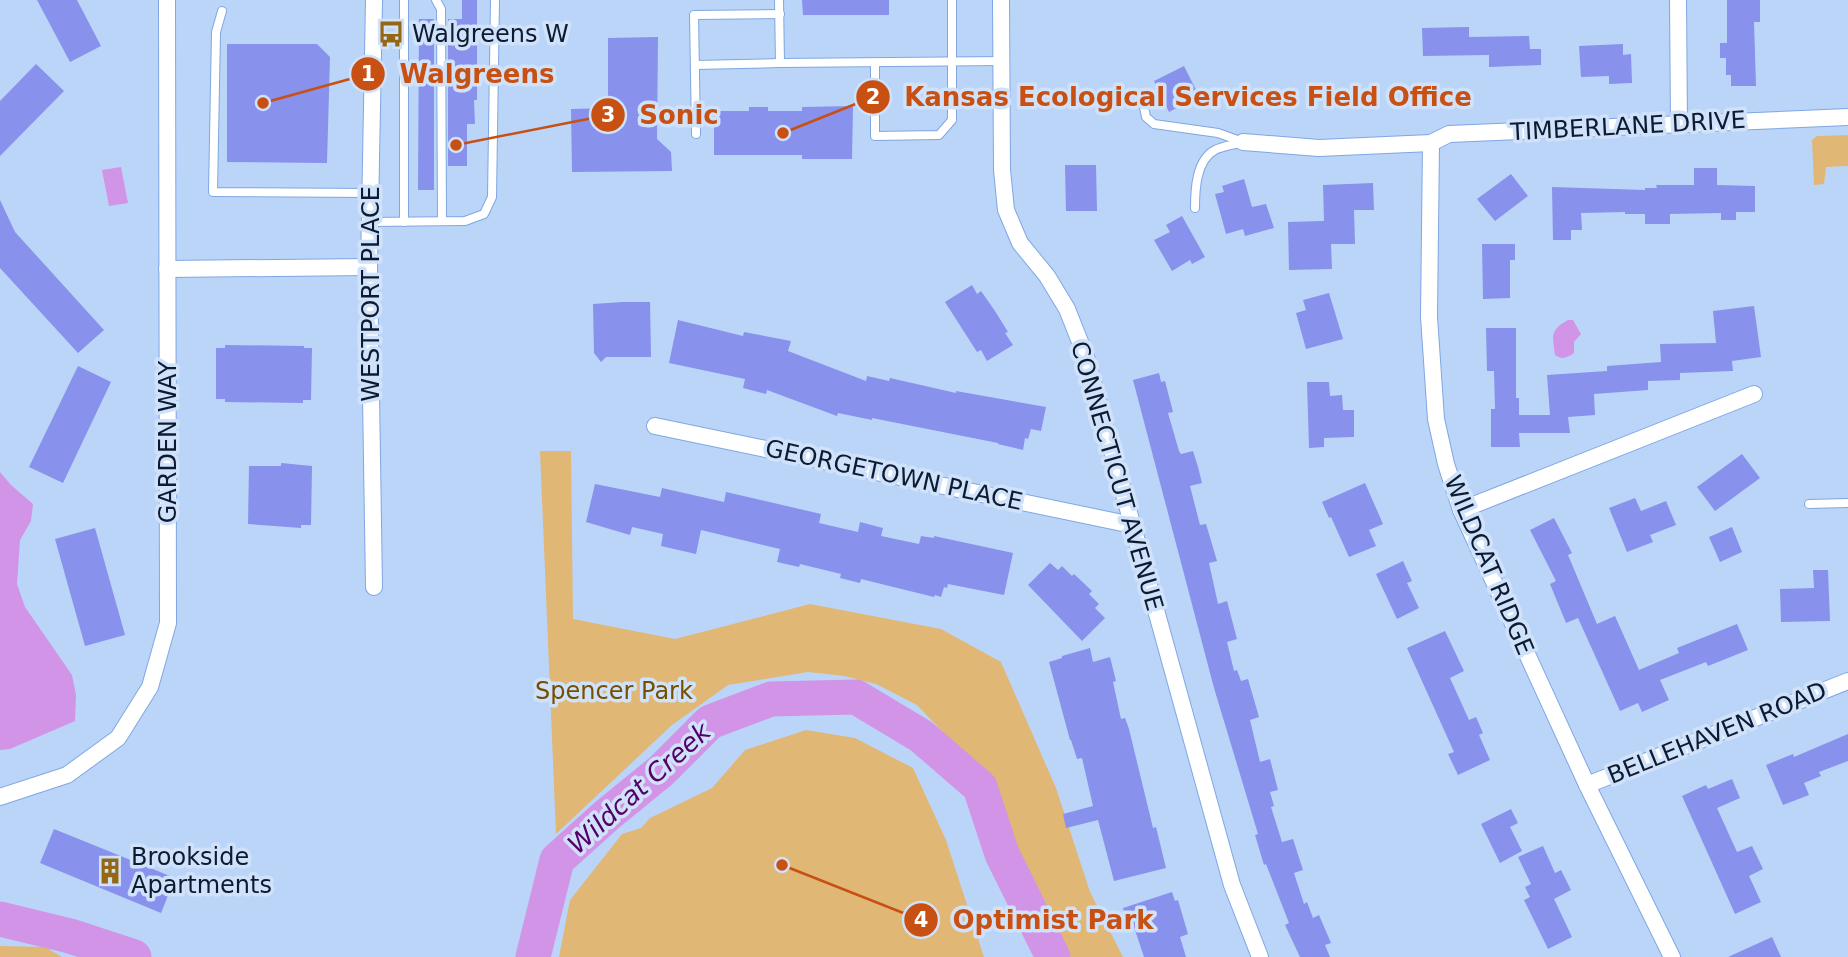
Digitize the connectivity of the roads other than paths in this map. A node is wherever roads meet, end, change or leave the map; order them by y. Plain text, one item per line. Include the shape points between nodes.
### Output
1 (167, 0) edge
2 (373, 0) edge
3 (404, 0) edge
4 (436, 0) edge
5 (495, 0) edge
6 (779, 0) edge
7 (952, 0) edge
8 (1001, 0) edge
9 (1678, 0) edge
10 (222, 11) dead end
11 (780, 14) junction
12 (953, 61) junction
13 (1002, 61) junction
14 (875, 62) junction
15 (780, 64) junction
16 (695, 65) junction
17 (1143, 102) dead end
18 (1848, 117) edge
19 (1679, 124) junction
20 (696, 134) dead end
21 (1243, 142) junction
22 (1431, 143) junction
23 (371, 193) junction
24 (1195, 208) dead end
25 (370, 222) junction
26 (404, 222) junction
27 (442, 222) junction
28 (369, 267) junction
29 (167, 269) junction
30 (1754, 394) dead end
31 (655, 426) dead end
32 (1848, 503) edge
33 (1809, 504) dead end
34 (1461, 510) junction
35 (1132, 525) junction
36 (374, 587) dead end
37 (1848, 681) edge
38 (1587, 785) junction
39 (0, 797) edge
40 (1260, 957) edge
41 (1672, 957) edge

1 - 29 street, GARDEN WAY
2 - 23 street, WESTPORT PLACE
3 - 26 lane
4 - 27 lane via 441,9
5 - 27 lane via 492,197 484,214 465,222
6 - 11 lane
7 - 12 lane
8 - 13 street, CONNECTICUT AVENUE
9 - 19 street
10 - 23 lane via 216,32 214,192
11 - 15 lane
11 - 16 lane via 694,15
12 - 13 lane
12 - 14 lane
12 - 14 lane via 952,120 939,135 875,136
13 - 35 street, CONNECTICUT AVENUE via 1006,210 1020,243 1067,309 1086,357
14 - 15 lane
15 - 16 lane
16 - 20 lane
17 - 21 lane via 1146,117 1154,124 1218,133
18 - 19 street, TIMBERLANE DRIVE
19 - 22 street, TIMBERLANE DRIVE via 1449,134
21 - 22 street, TIMBERLANE DRIVE via 1319,148
21 - 24 lane via 1211,152 1204,160
22 - 34 street, WILDCAT RIDGE via 1429,317 1436,419
23 - 25 street, WESTPORT PLACE
25 - 26 lane
25 - 28 street, WESTPORT PLACE
26 - 27 lane
28 - 29 street
28 - 36 street, WESTPORT PLACE
29 - 39 street, GARDEN WAY via 168,623 150,687 118,738 80,766 67,775
30 - 34 street
31 - 35 street, GEORGETOWN PLACE
32 - 33 lane
34 - 38 street, WILDCAT RIDGE
35 - 40 street, CONNECTICUT AVENUE via 1232,885
37 - 38 street, BELLEHAVEN ROAD
38 - 41 street, WILDCAT RIDGE

